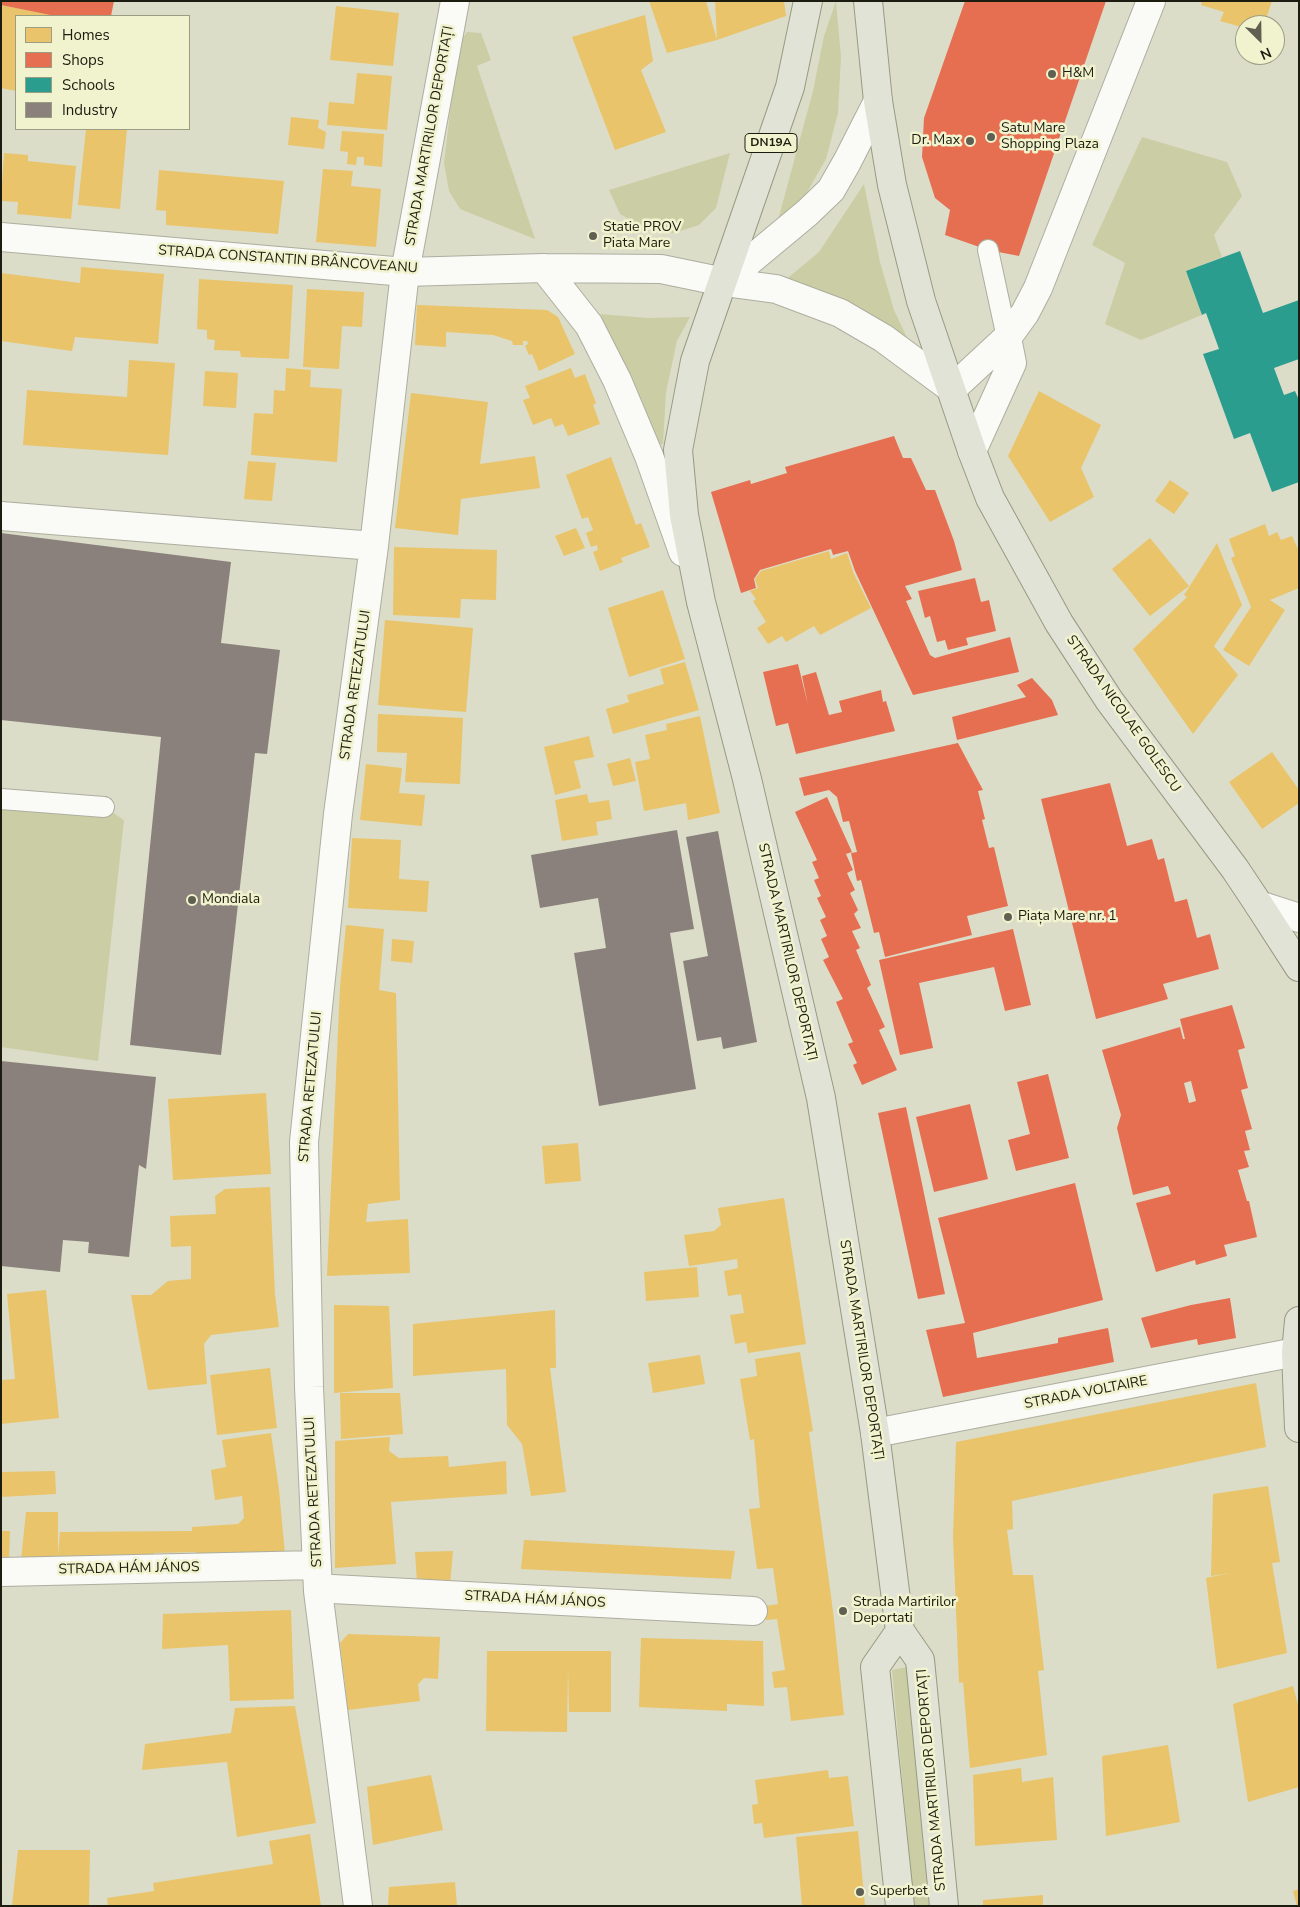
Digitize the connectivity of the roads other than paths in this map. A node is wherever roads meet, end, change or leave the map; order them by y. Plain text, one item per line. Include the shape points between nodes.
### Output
1 (454, 1) edge
2 (808, 1) edge
3 (868, 1) edge
4 (1151, 1) edge
5 (878, 101) junction
6 (1, 237) edge
7 (988, 250) dead end
8 (544, 268) junction
9 (405, 272) junction
10 (724, 282) junction
11 (1007, 338) junction
12 (952, 389) junction
13 (972, 451) junction
14 (1, 516) edge
15 (374, 546) junction
16 (700, 602) junction
17 (1, 800) edge
18 (104, 807) dead end
19 (1260, 905) junction
20 (1299, 918) edge
21 (1299, 968) edge
22 (1299, 1321) edge
23 (1296, 1352) junction
24 (1299, 1428) edge
25 (875, 1433) junction
26 (1, 1572) edge
27 (318, 1578) junction
28 (753, 1611) dead end
29 (900, 1631) junction
30 (358, 1906) edge
31 (900, 1906) edge
32 (944, 1906) edge

1 - 9 street, STRADA MARTIRILOR DEPORTAȚI
2 - 10 main road, DN19A via 790,87
3 - 5 main road, STRADA NICOLAE GOLESCU
4 - 11 street via 1038,288
5 - 10 street via 832,190
5 - 12 main road, STRADA NICOLAE GOLESCU via 892,185 921,301
6 - 9 street, STRADA CONSTANTIN BRÂNCOVEANU
7 - 11 lane
8 - 9 street, STRADA CONSTANTIN BRÂNCOVEANU
8 - 10 street, STRADA CONSTANTIN BRÂNCOVEANU via 661,269
8 - 16 street via 589,325 617,380 649,456
9 - 15 street, STRADA RETEZATULUI
10 - 12 street via 776,289 840,313 883,338
10 - 16 main road, STRADA MARTIRILOR DEPORTAȚI via 695,361 678,450 684,516
11 - 12 street
11 - 13 street via 1012,363
12 - 13 main road, STRADA NICOLAE GOLESCU
13 - 19 main road, STRADA NICOLAE GOLESCU via 990,498 1059,623 1110,700
14 - 15 street
15 - 27 street, STRADA RETEZATULUI via 338,814 304,1142 309,1387
16 - 25 main road, STRADA MARTIRILOR DEPORTAȚI via 747,779 821,1098
17 - 18 lane
19 - 20 street
19 - 21 main road, STRADA NICOLAE GOLESCU
22 - 23 main road
23 - 24 main road
23 - 25 street, STRADA VOLTAIRE
25 - 29 main road, STRADA MARTIRILOR DEPORTAȚI
26 - 27 street, STRADA HÁM JÁNOS
27 - 28 street, STRADA HÁM JÁNOS via 332,1589
27 - 30 street, STRADA RETEZATULUI
29 - 31 main road via 874,1667
29 - 32 main road, STRADA MARTIRILOR DEPORTAȚI via 920,1660

